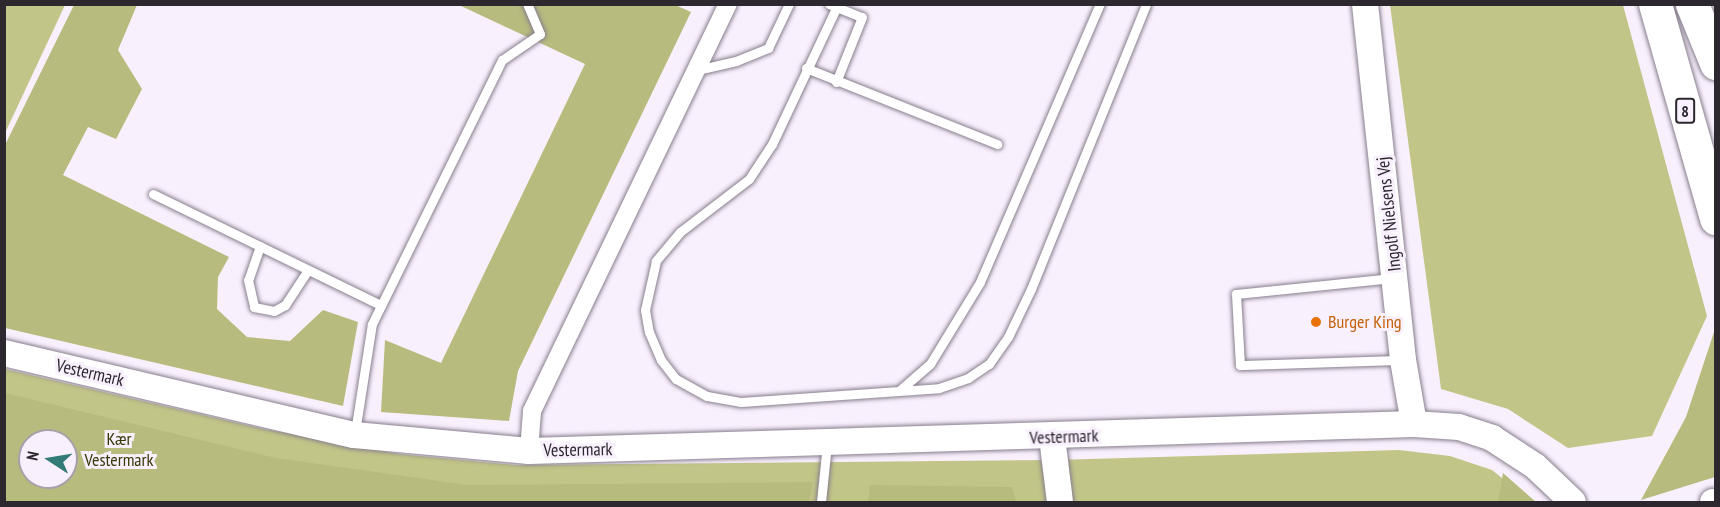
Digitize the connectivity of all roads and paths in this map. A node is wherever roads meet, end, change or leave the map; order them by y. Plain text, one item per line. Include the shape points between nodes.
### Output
1 (527, 4) edge
2 (728, 4) edge
3 (789, 4) edge
4 (1100, 4) edge
5 (1146, 4) edge
6 (1365, 4) edge
7 (1655, 4) edge
8 (1692, 4) edge
9 (834, 6) edge
10 (1716, 63) edge
11 (806, 68) junction
12 (695, 70) junction
13 (836, 82) junction
14 (997, 144) dead end
15 (153, 194) dead end
16 (1716, 218) edge
17 (260, 246) junction
18 (308, 270) junction
19 (1396, 278) junction
20 (381, 305) junction
21 (4, 353) edge
22 (1403, 360) junction
23 (899, 391) junction
24 (1414, 424) junction
25 (354, 435) junction
26 (1052, 437) junction
27 (827, 444) junction
28 (529, 451) junction
29 (820, 502) edge
30 (1060, 502) edge
31 (1574, 502) edge

1 - 20 lane via 540,34 502,60
2 - 12 street, Vestermark
3 - 12 lane via 768,48 736,61
4 - 23 lane via 980,282 930,364
5 - 23 lane via 1008,337 989,364 968,378 939,388
6 - 19 street, Ingolf Nielsens Vej
7 - 16 highway, 8
8 - 10 highway
9 - 11 lane
9 - 13 lane via 862,17
11 - 13 lane
11 - 23 lane via 772,144 749,179 680,232 656,261 645,310 649,332 661,360 676,379 707,396 741,402
12 - 28 street, Vestermark via 532,411
13 - 14 lane
15 - 17 lane
17 - 18 lane
17 - 18 lane via 248,280 255,307 274,311 285,305
18 - 20 lane
19 - 22 street, Ingolf Nielsens Vej
19 - 22 lane via 1236,294 1240,365
20 - 25 lane via 372,324
21 - 25 street, Vestermark
22 - 24 street, Ingolf Nielsens Vej
24 - 26 street, Vestermark
24 - 31 street, Vestermark via 1459,427 1492,438 1535,466
25 - 28 street, Vestermark
26 - 27 street, Vestermark
26 - 30 street
27 - 28 street, Vestermark
27 - 29 lane

